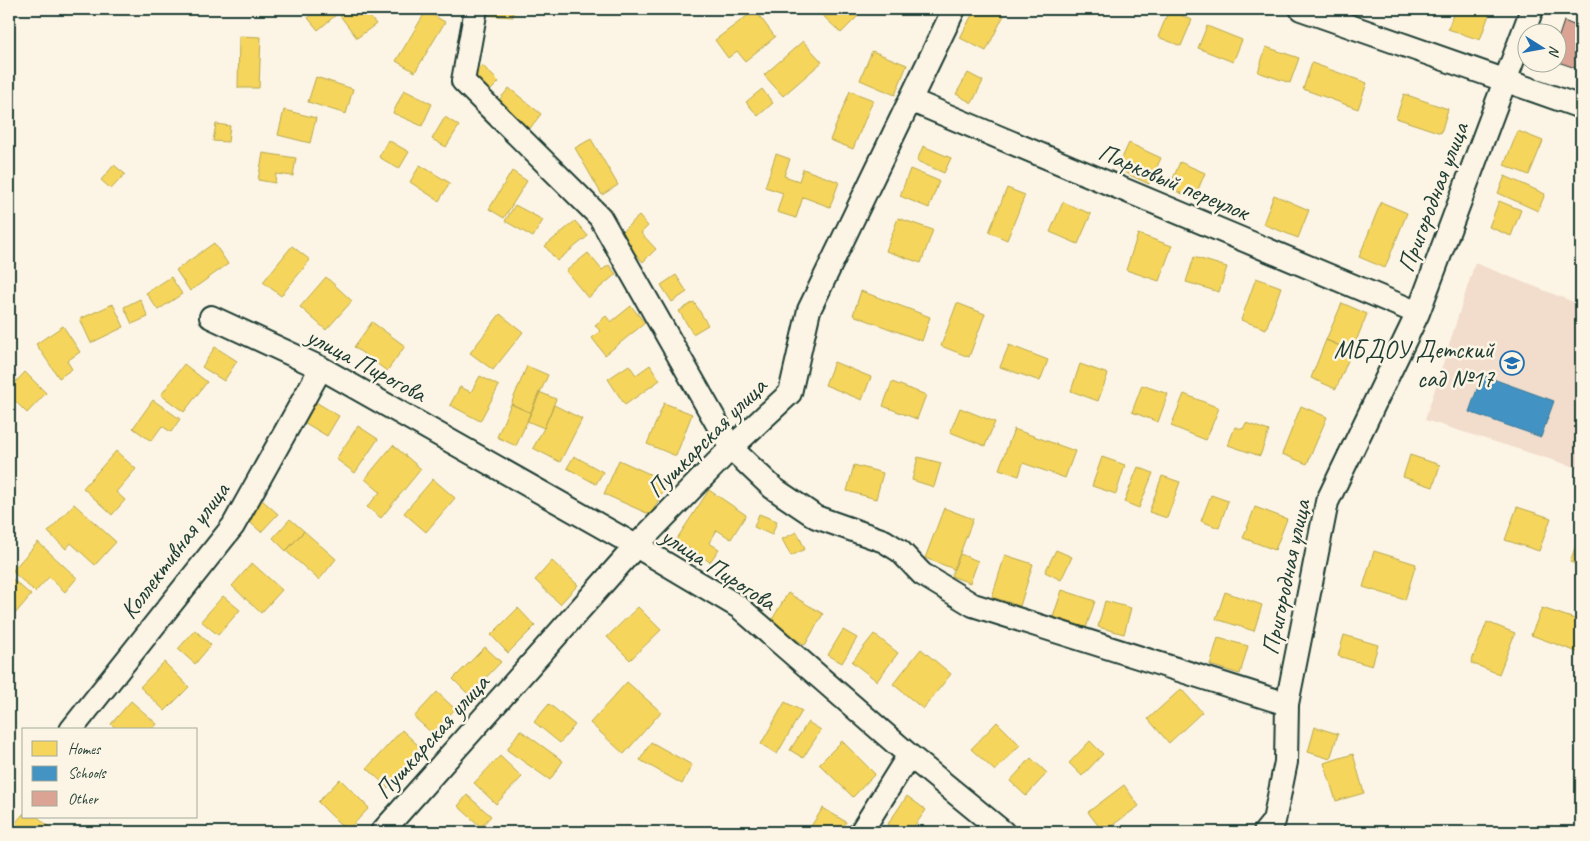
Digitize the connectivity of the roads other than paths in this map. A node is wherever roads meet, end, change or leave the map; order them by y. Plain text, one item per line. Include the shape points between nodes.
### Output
1 (476, 9) edge
2 (954, 9) edge
3 (1301, 9) edge
4 (1532, 9) edge
5 (1506, 79) junction
6 (910, 100) junction
7 (1581, 106) edge
8 (1418, 312) junction
9 (211, 317) dead end
10 (321, 368) junction
11 (730, 448) junction
12 (636, 546) junction
13 (1287, 704) junction
14 (73, 728) edge
15 (909, 755) junction
16 (382, 832) edge
17 (861, 832) edge
18 (1003, 832) edge
19 (1265, 832) edge

1 - 11 street via 464,81 600,217
2 - 6 street, Пушкарская улица
3 - 5 street
4 - 5 street, Пригородная улица
5 - 7 street
5 - 8 street, Пригородная улица
6 - 8 street, Парковый переулок
6 - 11 street, Пушкарская улица via 810,310 790,393
8 - 13 street, Пригородная улица via 1326,502
9 - 10 street, улица Пирогова
10 - 12 street, улица Пирогова
10 - 14 street, Коллективная улица via 233,526
11 - 12 street, Пушкарская улица
11 - 13 street via 773,488 816,517 884,540 922,574 973,605
12 - 15 street, улица Пирогова via 739,607
12 - 16 street, Пушкарская улица
13 - 19 street, Пригородная улица via 1286,762 1274,821
15 - 17 street
15 - 18 street, улица Пирогова

